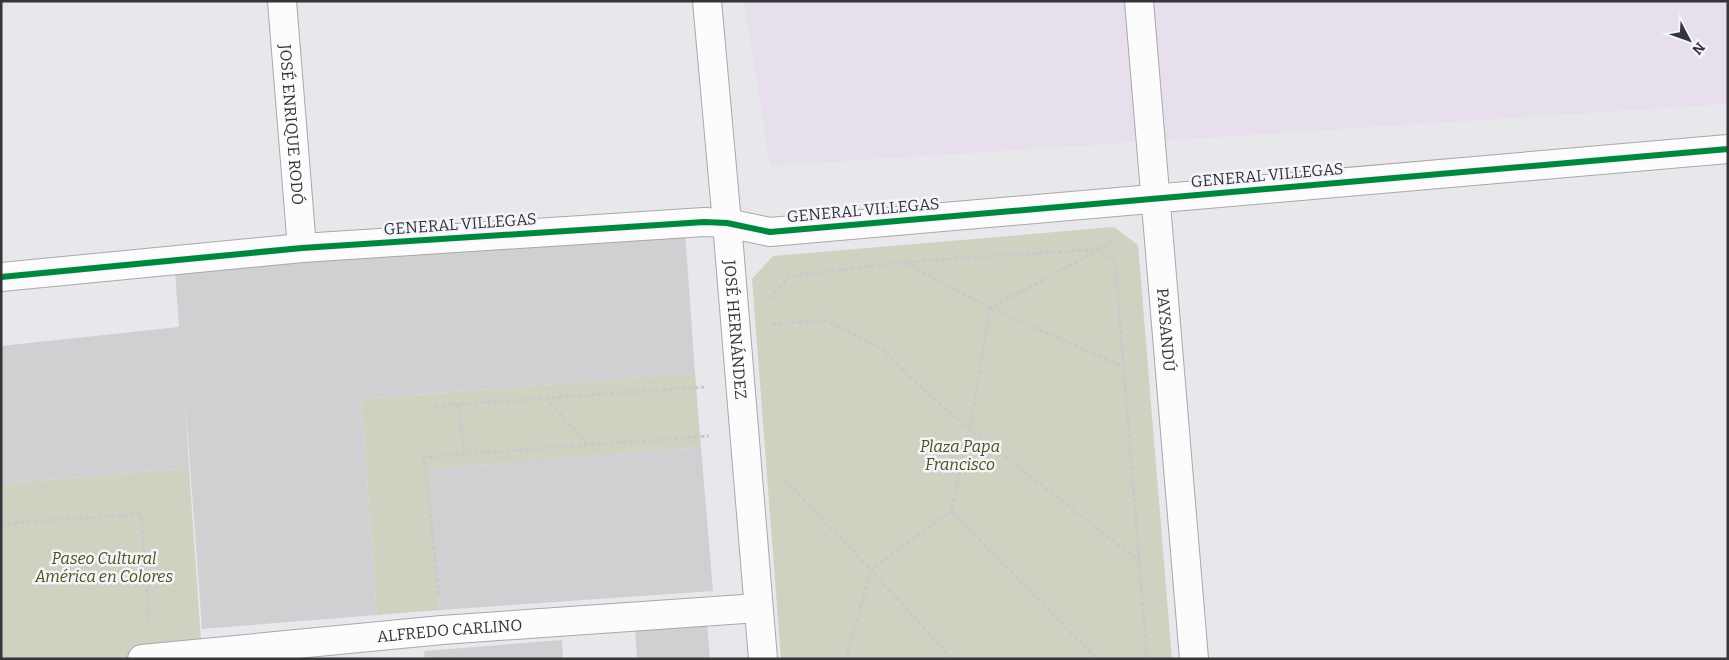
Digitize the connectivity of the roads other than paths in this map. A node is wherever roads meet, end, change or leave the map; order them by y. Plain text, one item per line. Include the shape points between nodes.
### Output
1 (282, 1) edge
2 (707, 1) edge
3 (1139, 1) edge
4 (1728, 149) edge
5 (1157, 199) junction
6 (727, 223) junction
7 (302, 248) junction
8 (1, 277) edge
9 (758, 608) junction
10 (147, 658) edge
11 (762, 659) edge
12 (1194, 659) edge

1 - 7 street, JOSÉ ENRIQUE RODÓ
2 - 6 street, JOSÉ HERNÁNDEZ
3 - 5 street, PAYSANDÚ
4 - 5 street, GENERAL VILLEGAS
5 - 6 street, GENERAL VILLEGAS via 770,232
5 - 12 street, PAYSANDÚ
6 - 7 street, GENERAL VILLEGAS
6 - 9 street, JOSÉ HERNÁNDEZ
7 - 8 street, GENERAL VILLEGAS
9 - 10 street, ALFREDO CARLINO via 442,630
9 - 11 street, JOSÉ HERNÁNDEZ

